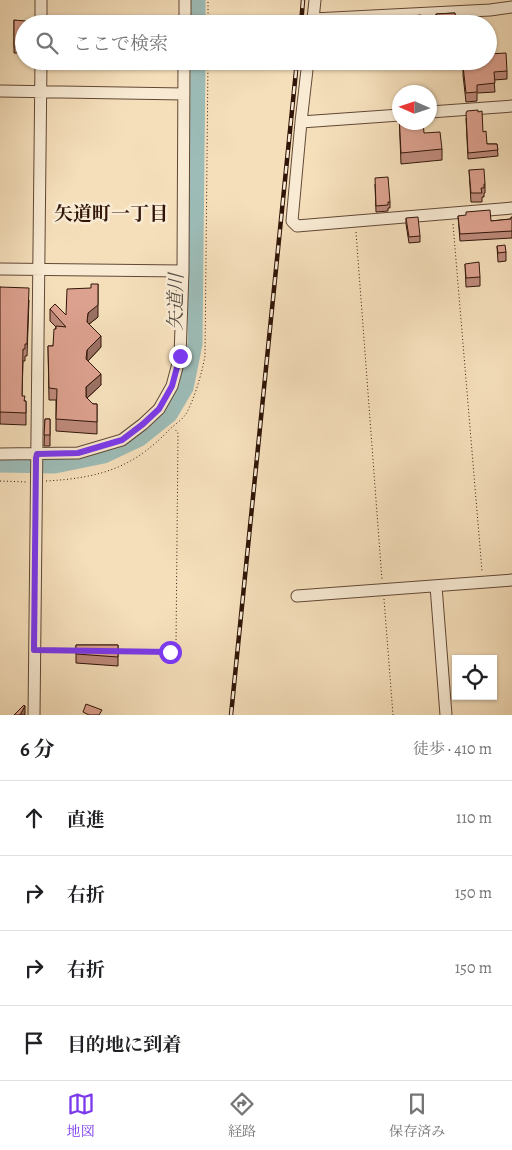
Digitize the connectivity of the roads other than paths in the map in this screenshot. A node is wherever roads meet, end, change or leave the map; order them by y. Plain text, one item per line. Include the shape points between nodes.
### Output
1 (41, 0) edge
2 (185, 0) edge
3 (315, 0) edge
4 (512, 7) edge
5 (41, 15) edge
6 (185, 15) edge
7 (314, 15) edge
8 (405, 15) edge
9 (41, 70) edge
10 (184, 70) edge
11 (307, 70) edge
12 (0, 92) edge
13 (40, 92) junction
14 (184, 94) junction
15 (512, 106) edge
16 (437, 111) edge
17 (392, 116) edge
18 (301, 122) junction
19 (512, 208) edge
20 (0, 269) edge
21 (39, 269) junction
22 (183, 270) junction
23 (0, 454) edge
24 (37, 456) junction
25 (512, 580) edge
26 (436, 586) junction
27 (297, 596) dead end
28 (34, 715) edge
29 (446, 715) edge

1 - 5 street
2 - 6 street
3 - 7 street
4 - 8 street
9 - 13 street
10 - 14 street
11 - 18 street
12 - 13 street
13 - 14 street
13 - 21 street
14 - 22 street
15 - 16 street
17 - 18 street
18 - 19 street via 292,221 297,226
20 - 21 street
21 - 22 street
21 - 24 street
22 - 24 street via 180,356 172,386 159,409 122,440 78,453
23 - 24 street
24 - 28 street
25 - 26 street
26 - 27 street
26 - 29 street

